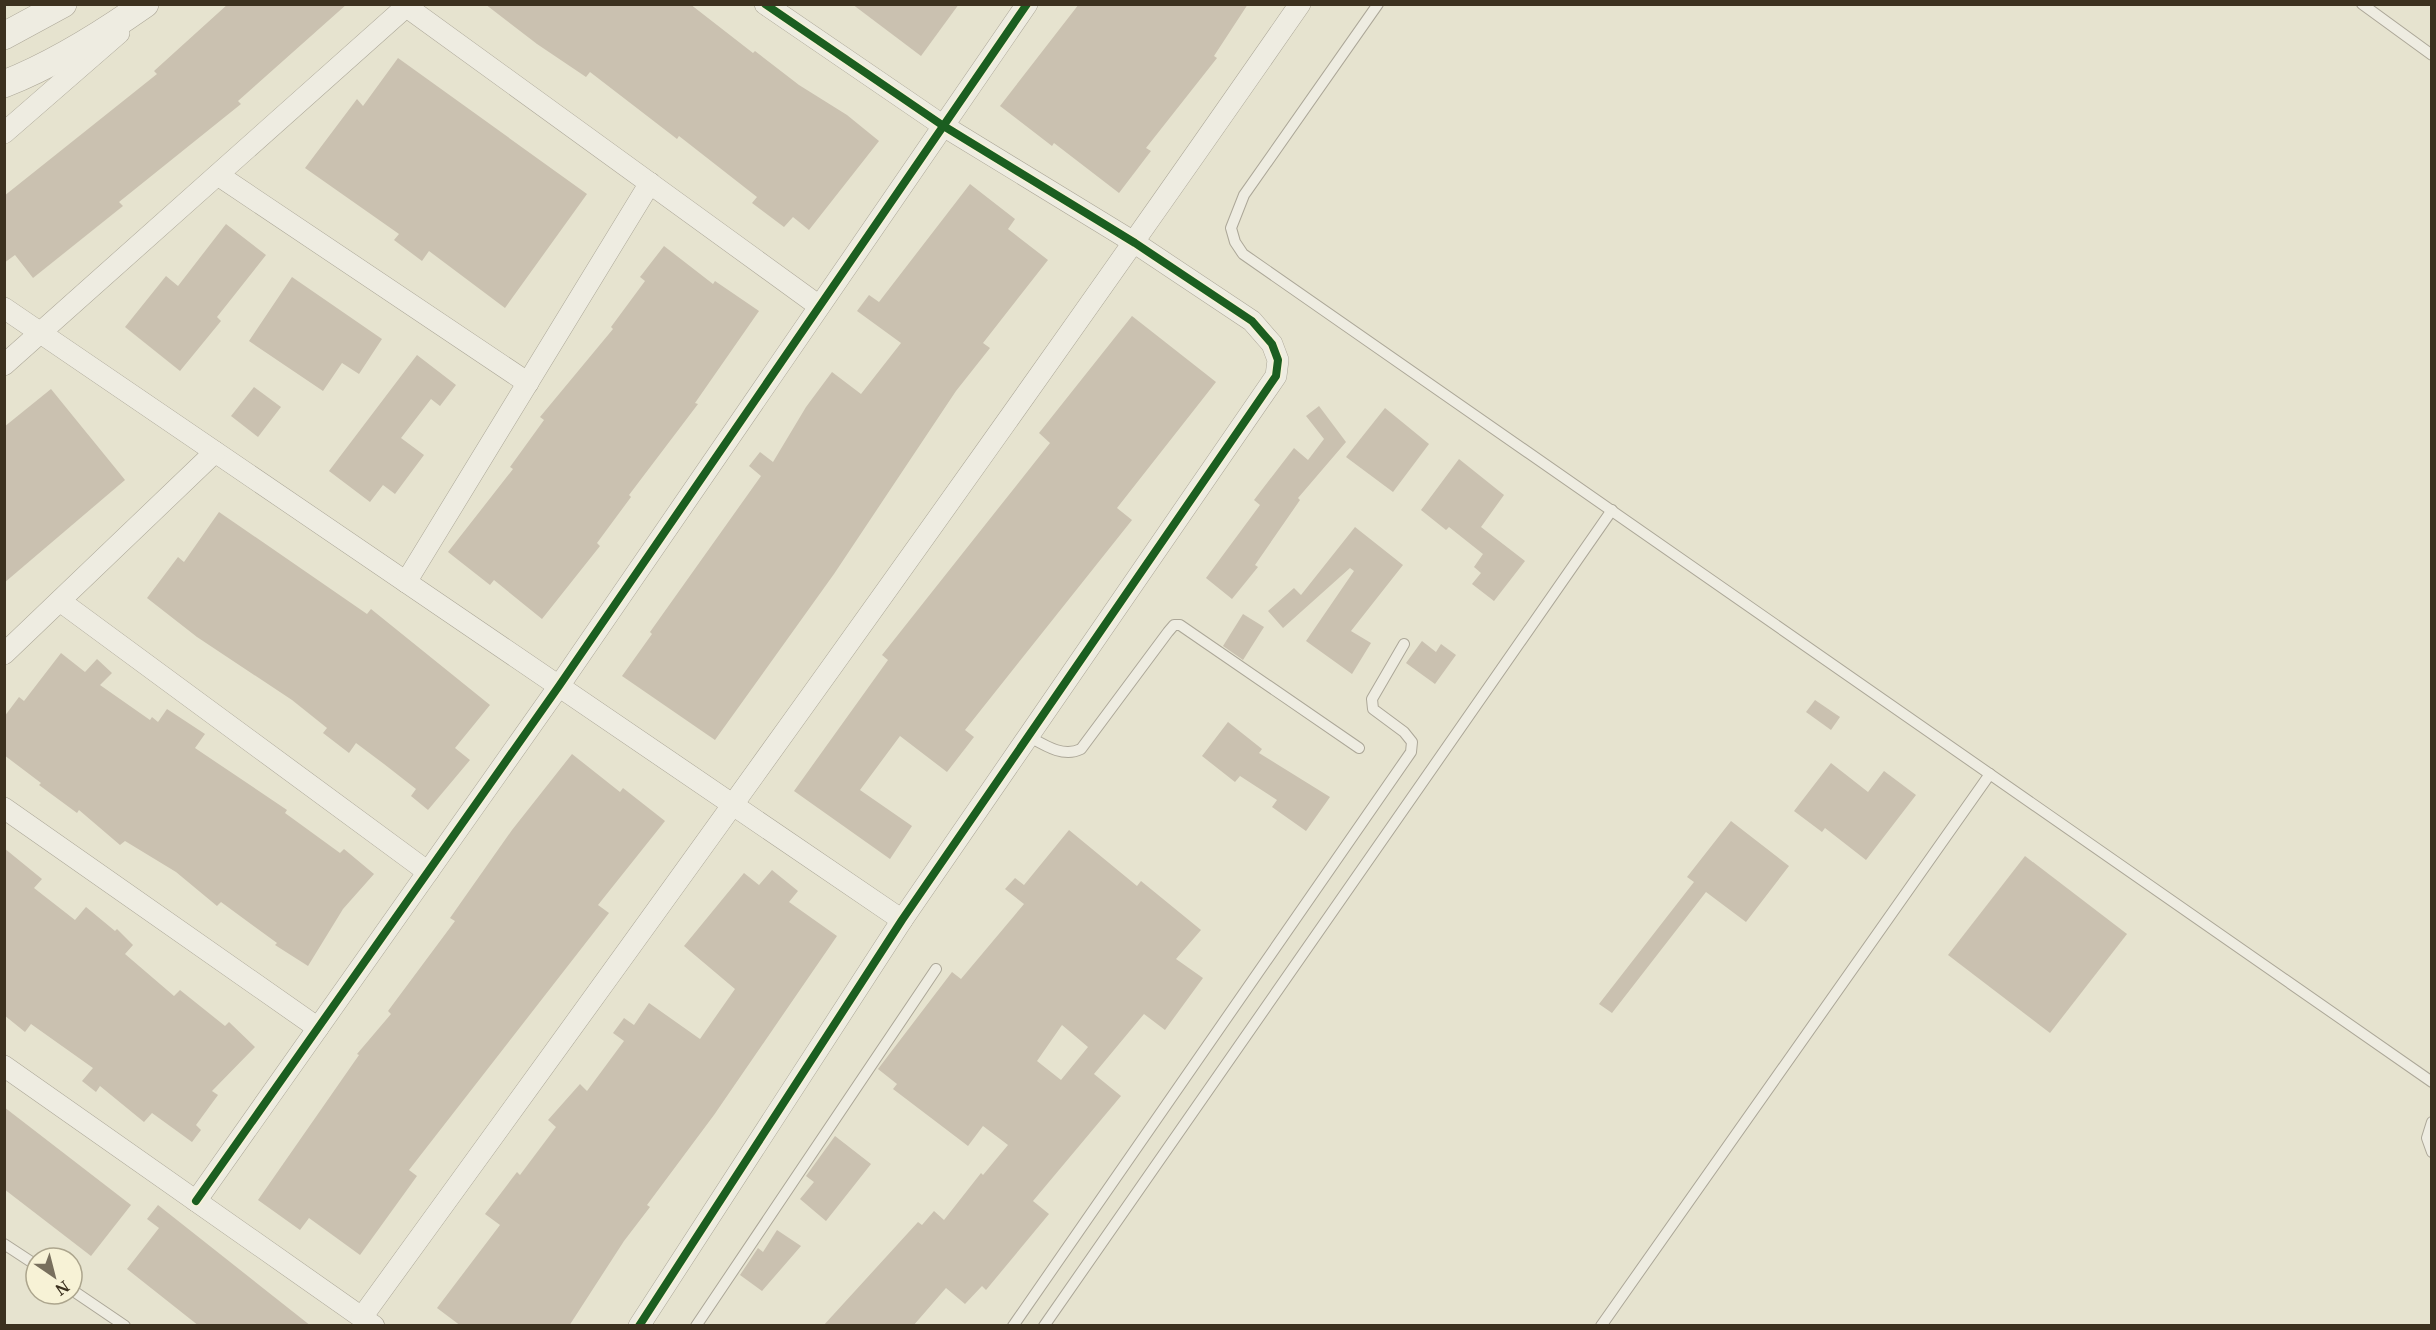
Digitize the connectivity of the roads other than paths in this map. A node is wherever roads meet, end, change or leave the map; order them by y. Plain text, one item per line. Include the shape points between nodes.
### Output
1 (63, 4) edge
2 (145, 4) edge
3 (152, 4) edge
4 (765, 4) edge
5 (1027, 4) edge
6 (1300, 4) edge
7 (1378, 4) edge
8 (2362, 4) edge
9 (408, 6) edge
10 (9, 29) edge
11 (2432, 55) edge
12 (4, 84) edge
13 (942, 125) junction
14 (4, 133) edge
15 (218, 175) junction
16 (650, 183) junction
17 (1135, 243) junction
18 (819, 306) junction
19 (4, 308) edge
20 (40, 332) junction
21 (4, 365) edge
22 (528, 383) junction
23 (215, 452) junction
24 (1612, 510) junction
25 (406, 582) junction
26 (60, 601) junction
27 (1404, 644) dead end
28 (4, 654) edge
29 (559, 686) junction
30 (1029, 736) junction
31 (1359, 748) dead end
32 (1990, 774) junction
33 (734, 806) junction
34 (4, 808) edge
35 (428, 872) junction
36 (902, 920) junction
37 (936, 969) dead end
38 (318, 1028) junction
39 (4, 1066) edge
40 (2432, 1082) edge
41 (2432, 1122) edge
42 (2432, 1152) edge
43 (196, 1201) junction
44 (4, 1244) edge
45 (24, 1257) edge
46 (84, 1298) edge
47 (368, 1321) edge
48 (125, 1326) edge
49 (639, 1326) edge
50 (696, 1326) edge
51 (1012, 1326) edge
52 (1044, 1326) edge
53 (1601, 1326) edge

1 - 10 street
2 - 12 street via 108,30
3 - 14 street
4 - 13 street
5 - 13 street
6 - 17 street
7 - 24 lane via 1244,195 1231,228 1235,242 1243,254
8 - 11 lane
9 - 15 street
9 - 16 street
13 - 17 street
13 - 18 street
15 - 20 street
15 - 22 street
16 - 18 street
16 - 22 street
17 - 30 street via 1252,321 1272,344 1278,360 1276,376
17 - 33 street
18 - 29 street
19 - 20 street
20 - 21 street
20 - 23 street
22 - 25 street
23 - 25 street
23 - 26 street
24 - 32 lane
24 - 52 lane
25 - 29 street
26 - 28 street
26 - 35 street
27 - 51 lane via 1372,699 1373,709 1412,742 1411,752
29 - 33 street
29 - 35 street
30 - 31 lane via 1055,750 1081,750 1168,632 1174,625 1180,625
30 - 36 street
32 - 40 lane
32 - 53 lane
33 - 36 street
33 - 47 street
34 - 38 street
35 - 38 street
36 - 49 street
37 - 50 lane
38 - 43 street
39 - 43 street
41 - 42 lane via 2427,1138
43 - 47 street
44 - 45 lane
46 - 48 lane

